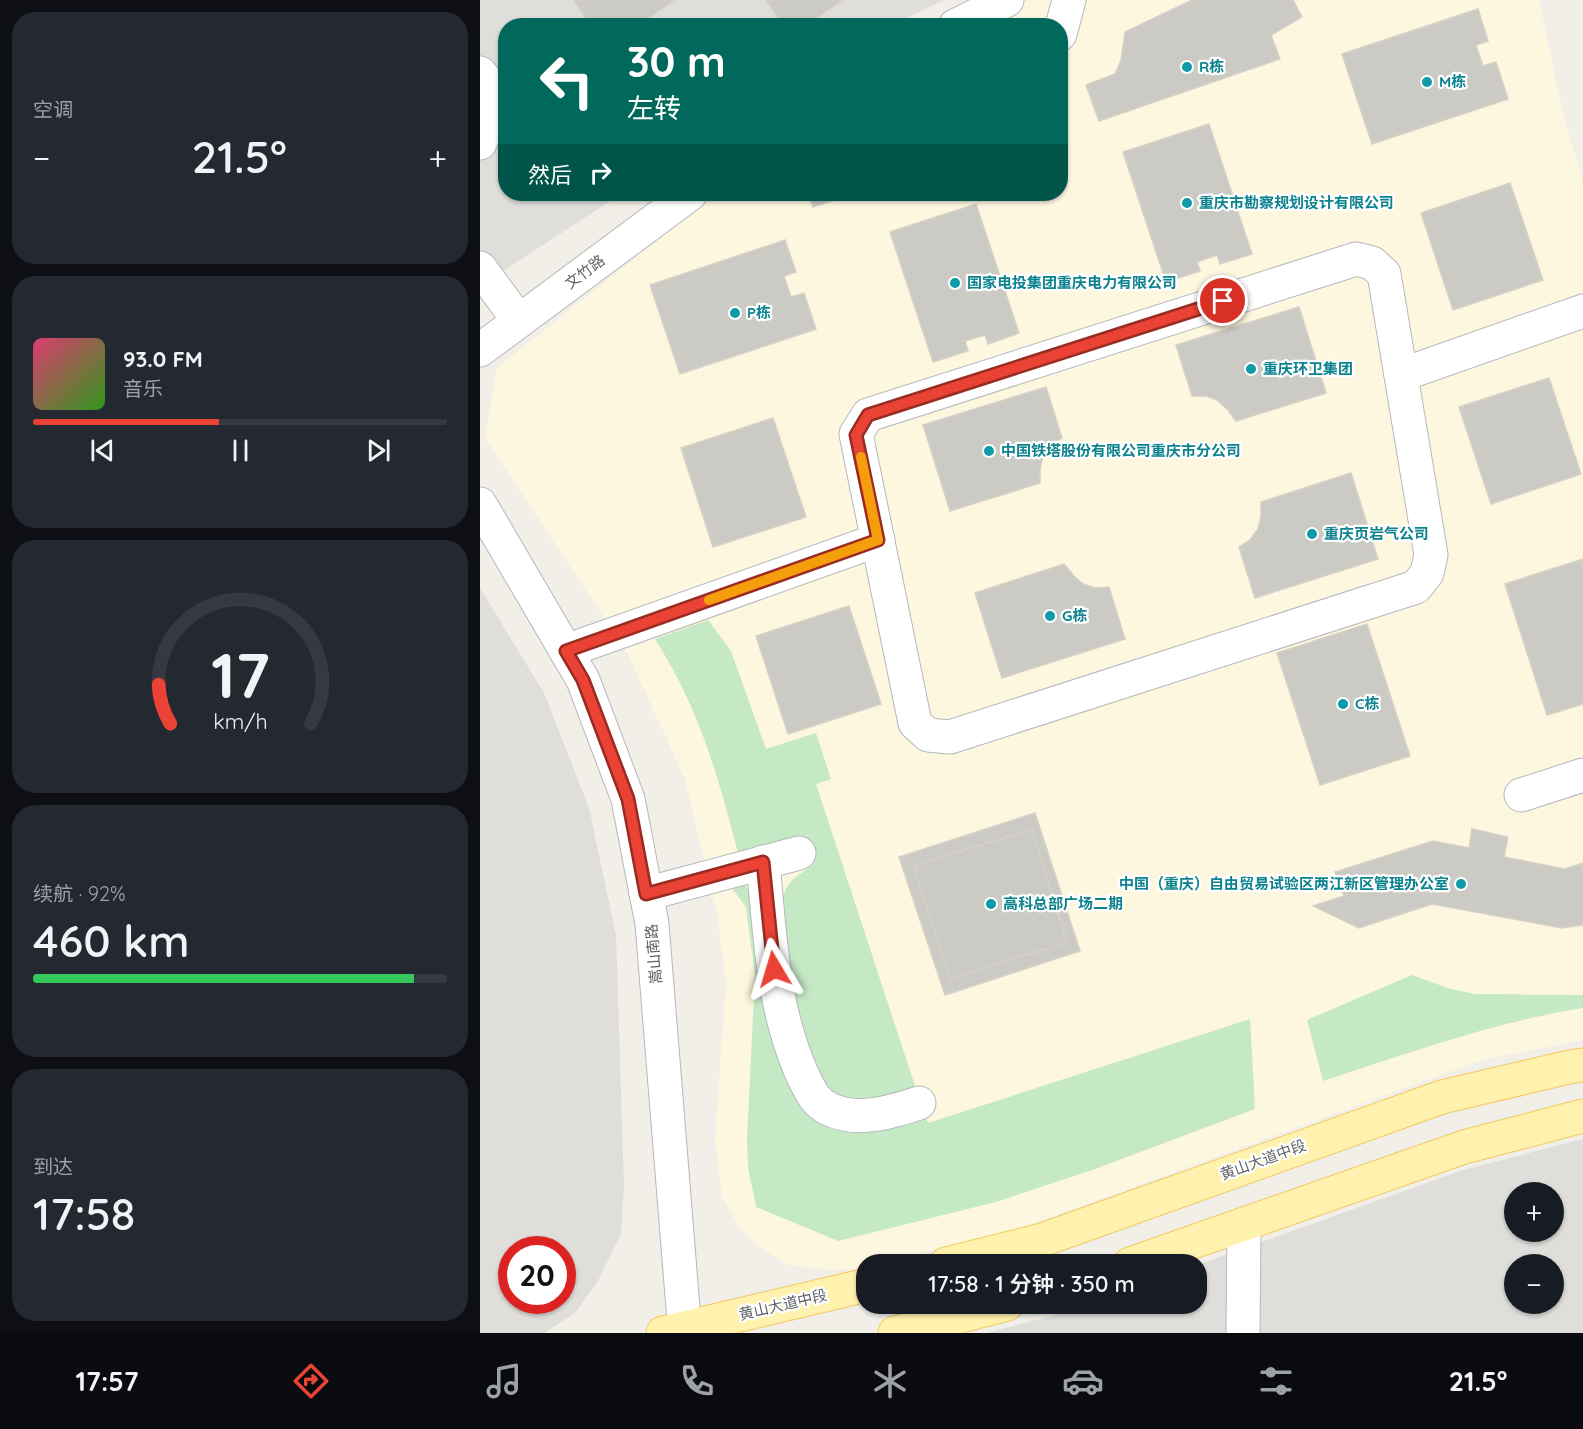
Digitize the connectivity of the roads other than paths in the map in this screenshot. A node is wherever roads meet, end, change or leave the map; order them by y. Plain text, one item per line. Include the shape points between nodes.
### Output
1 (1006, 0) edge
2 (1070, 0) edge
3 (971, 18) edge
4 (1065, 18) edge
5 (480, 74) edge
6 (480, 143) edge
7 (681, 201) edge
8 (480, 268) edge
9 (1583, 312) edge
10 (519, 321) junction
11 (480, 350) edge
12 (1401, 375) junction
13 (480, 504) edge
14 (878, 540) junction
15 (566, 651) junction
16 (1583, 775) edge
17 (1521, 795) dead end
18 (799, 853) dead end
19 (763, 862) junction
20 (646, 894) junction
21 (1583, 1065) edge
22 (919, 1103) dead end
23 (1583, 1116) edge
24 (1244, 1224) junction
25 (986, 1254) edge
26 (1158, 1254) edge
27 (856, 1288) edge
28 (968, 1314) edge
29 (677, 1331) edge
30 (895, 1333) edge
31 (1243, 1333) edge

1 - 3 street
2 - 4 street
5 - 6 street via 485,79 492,114
7 - 10 street, 文竹路
8 - 10 street
9 - 12 street
10 - 11 street, 文竹路
12 - 14 street via 1383,274 1372,263 1356,259 868,415 856,435
12 - 14 street via 1431,555 1427,573 1416,587 973,729 950,736 928,735 915,723
13 - 15 street, 嵩山南路
14 - 15 street
15 - 20 street, 嵩山南路 via 583,680 628,799
16 - 17 street
18 - 19 street
19 - 20 street
19 - 22 street via 779,1005 812,1095 842,1114 885,1114
20 - 29 street, 嵩山南路 via 652,924
21 - 25 main road, 黄山大道中段 via 1442,1097 1041,1240
23 - 24 main road via 1464,1147
24 - 26 main road
24 - 31 street
27 - 29 main road, 黄山大道中段
28 - 30 main road

